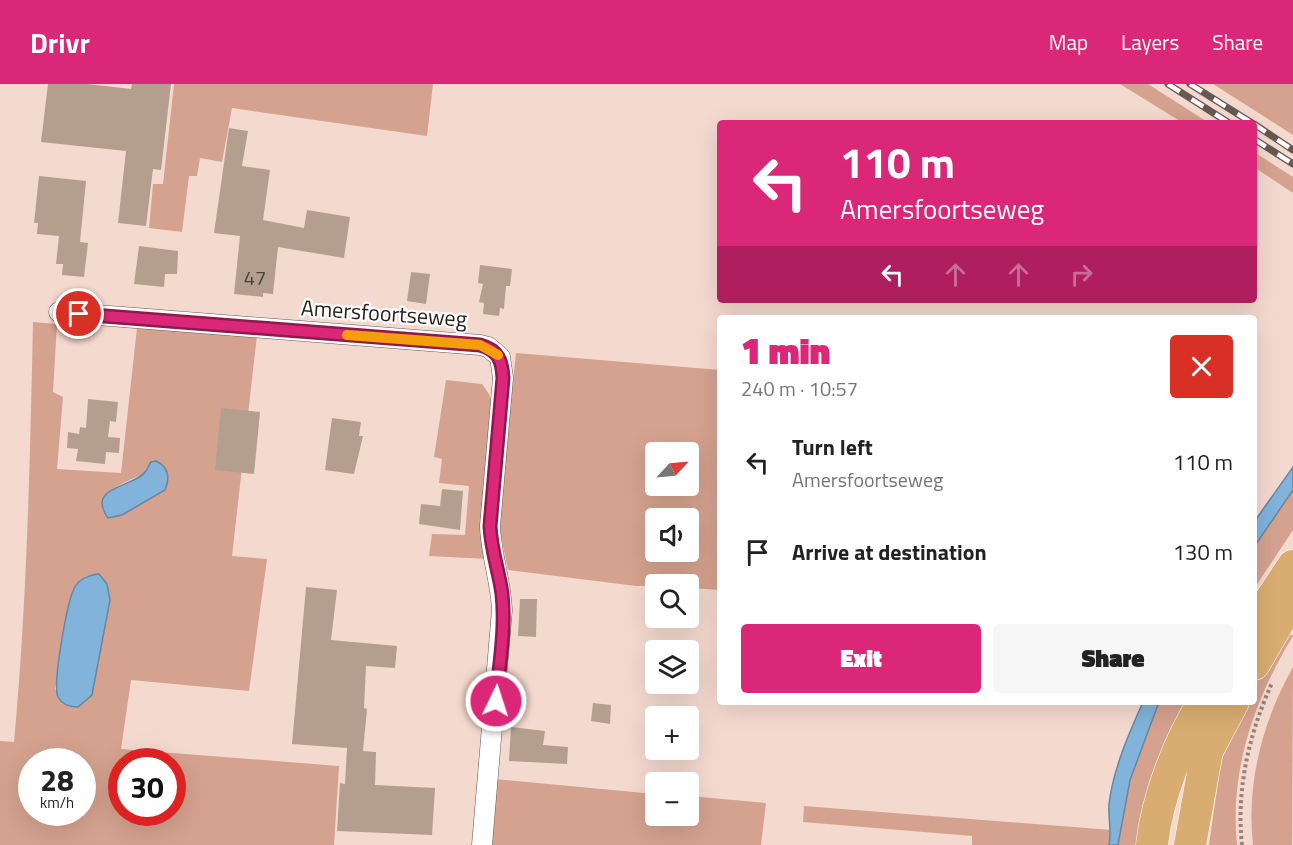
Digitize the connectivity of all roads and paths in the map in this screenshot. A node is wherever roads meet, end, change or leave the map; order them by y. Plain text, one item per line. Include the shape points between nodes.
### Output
1 (59, 312) dead end
2 (1293, 566) edge
3 (1293, 597) edge
4 (1257, 621) edge
5 (1264, 672) edge
6 (1202, 705) edge
7 (1231, 705) edge
8 (482, 845) edge
9 (1152, 845) edge
10 (1190, 845) edge
11 (1242, 845) edge

1 - 8 street, Amersfoortseweg via 480,345 500,357 503,378 490,526 502,610
2 - 4 main road
3 - 5 main road
5 - 11 path via 1241,802
6 - 9 main road via 1178,750
7 - 10 main road via 1207,751

